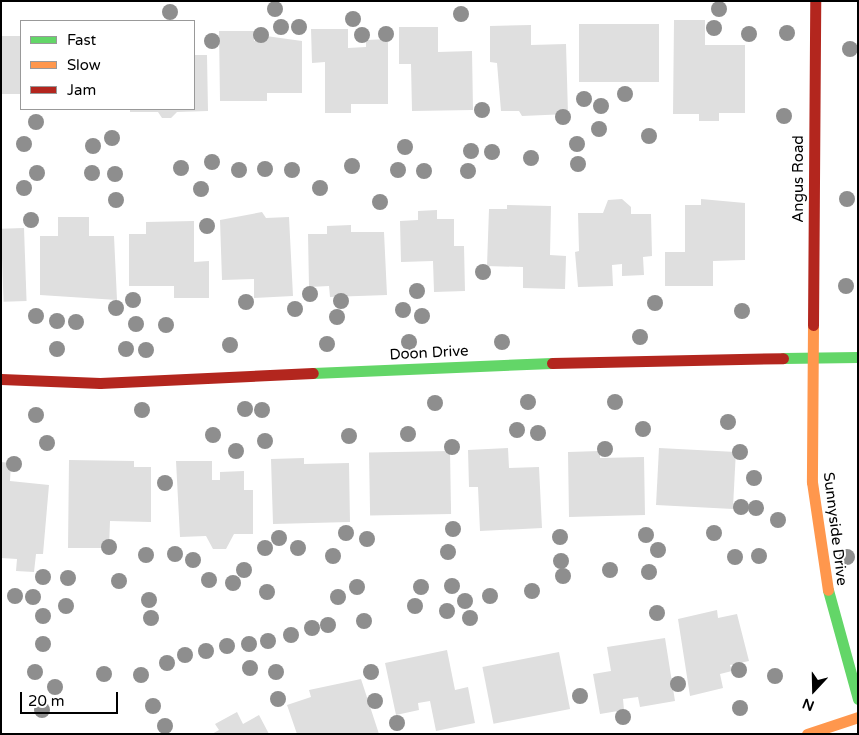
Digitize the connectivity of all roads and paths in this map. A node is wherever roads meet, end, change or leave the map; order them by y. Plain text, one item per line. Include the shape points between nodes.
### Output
1 (815, 1) edge
2 (858, 357) edge
3 (813, 358) junction
4 (1, 379) edge
5 (858, 699) edge
6 (858, 717) edge
7 (807, 734) edge

1 - 3 street, Angus Road
2 - 3 street, Doon Drive
3 - 4 street, Doon Drive via 500,364 100,383
3 - 5 street, Sunnyside Drive via 812,482 829,599
6 - 7 street

